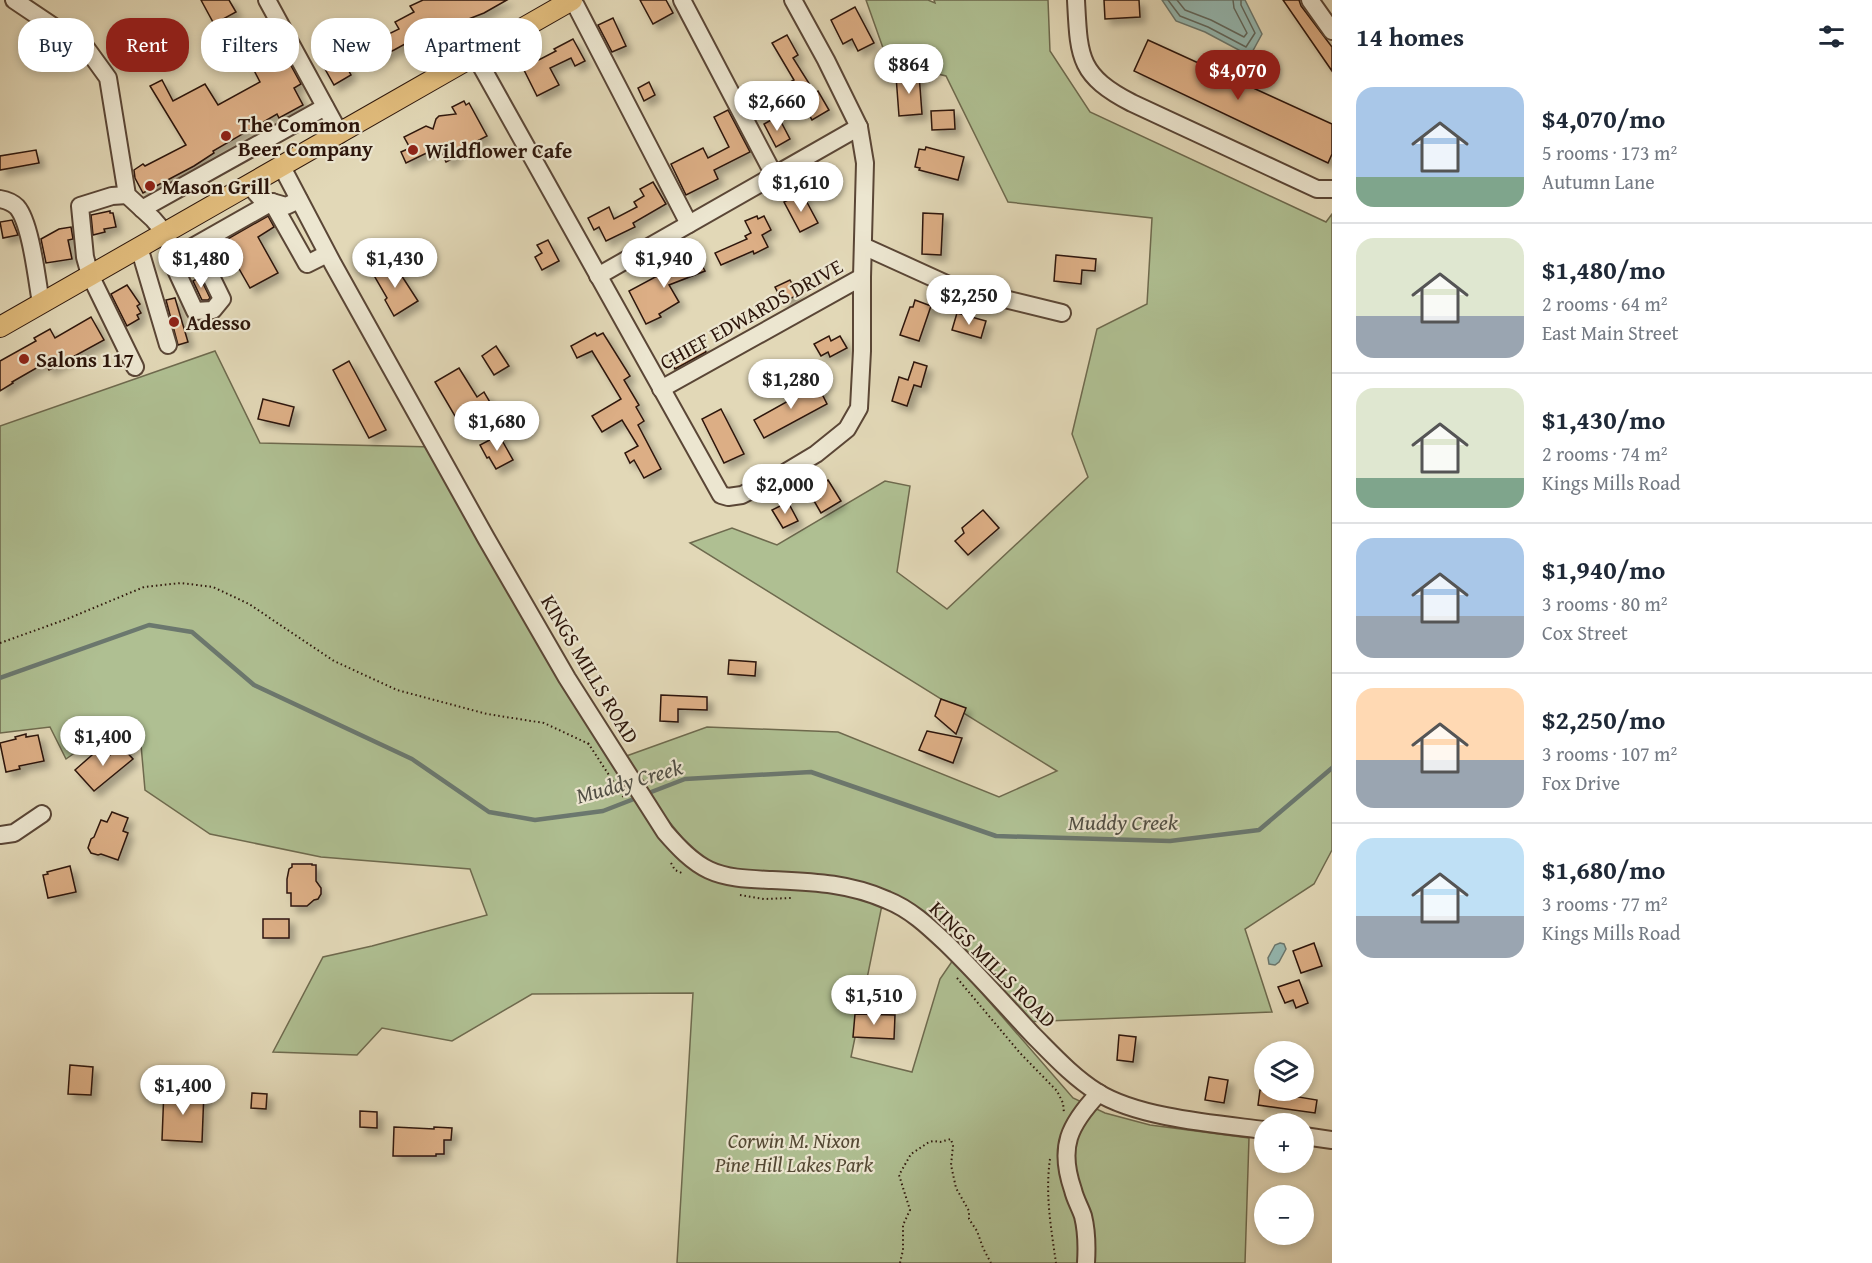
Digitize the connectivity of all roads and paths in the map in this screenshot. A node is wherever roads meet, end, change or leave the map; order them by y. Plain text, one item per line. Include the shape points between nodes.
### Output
1 (14, 0) edge
2 (267, 0) edge
3 (572, 0) edge
4 (682, 0) edge
5 (793, 0) edge
6 (1076, 0) edge
7 (1310, 0) edge
8 (540, 18) edge
9 (1332, 31) edge
10 (446, 72) edge
11 (484, 72) edge
12 (325, 106) junction
13 (859, 127) junction
14 (340, 134) junction
15 (282, 167) junction
16 (774, 175) junction
17 (249, 185) junction
18 (1332, 189) edge
19 (127, 195) junction
20 (4, 200) edge
21 (299, 200) junction
22 (272, 202) junction
23 (142, 208) junction
24 (689, 224) junction
25 (165, 232) junction
26 (863, 246) junction
27 (139, 247) junction
28 (327, 254) junction
29 (90, 275) junction
30 (598, 276) junction
31 (862, 277) junction
32 (41, 303) junction
33 (1062, 313) dead end
34 (0, 327) edge
35 (168, 345) dead end
36 (135, 367) dead end
37 (661, 389) junction
38 (0, 643) edge
39 (588, 743) junction
40 (610, 762) junction
41 (627, 804) dead end
42 (42, 814) dead end
43 (0, 835) edge
44 (671, 862) dead end
45 (684, 874) dead end
46 (741, 895) dead end
47 (797, 897) dead end
48 (956, 976) dead end
49 (1099, 1093) junction
50 (1064, 1113) dead end
51 (1254, 1129) edge
52 (1314, 1137) edge
53 (1332, 1140) edge
54 (1050, 1156) dead end
55 (900, 1263) edge
56 (991, 1263) edge
57 (1056, 1263) edge
58 (1086, 1263) edge

1 - 19 street via 87,49 108,78
2 - 12 street
3 - 8 main road
3 - 24 street
4 - 16 street
5 - 13 street
6 - 18 street via 1080,52 1089,71 1104,87 1317,189
7 - 9 street
10 - 14 main road
11 - 30 street
12 - 14 street
12 - 23 street
13 - 16 street
13 - 26 street via 865,163
14 - 15 main road
15 - 17 main road
15 - 21 street, KINGS MILLS ROAD
16 - 24 street
17 - 22 street via 264,202
17 - 25 main road
19 - 23 street
19 - 29 street via 80,206
20 - 32 street via 17,207 26,223
21 - 22 street via 286,206
21 - 28 street, KINGS MILLS ROAD
22 - 25 street via 182,253 171,248
22 - 28 street via 307,264
23 - 25 street
24 - 30 street
25 - 27 main road
26 - 31 street
26 - 33 street via 951,286
27 - 29 main road
27 - 35 street
28 - 40 street, KINGS MILLS ROAD via 567,678
29 - 32 main road
29 - 36 street
30 - 37 street
31 - 37 street, CHIEF EDWARDS DRIVE
31 - 37 street via 859,408 847,429 832,443 786,472 742,495 721,495
32 - 34 main road
38 - 39 path via 144,587 181,583 213,587 249,604 334,661 398,690 487,714 544,723
39 - 40 path
39 - 40 path
40 - 41 path
40 - 49 street, KINGS MILLS ROAD via 680,849 710,871 751,879 848,886 892,902 927,925 1074,1076
42 - 43 street via 14,833
44 - 45 path via 675,870
46 - 47 path via 764,899
48 - 50 path via 1057,1091
49 - 51 street, KINGS MILLS ROAD via 1144,1110
49 - 58 street via 1071,1130 1065,1160 1083,1216
52 - 53 street
54 - 57 path via 1048,1207
55 - 56 path via 903,1225 910,1210 899,1175 912,1154 934,1141 951,1139 956,1188

